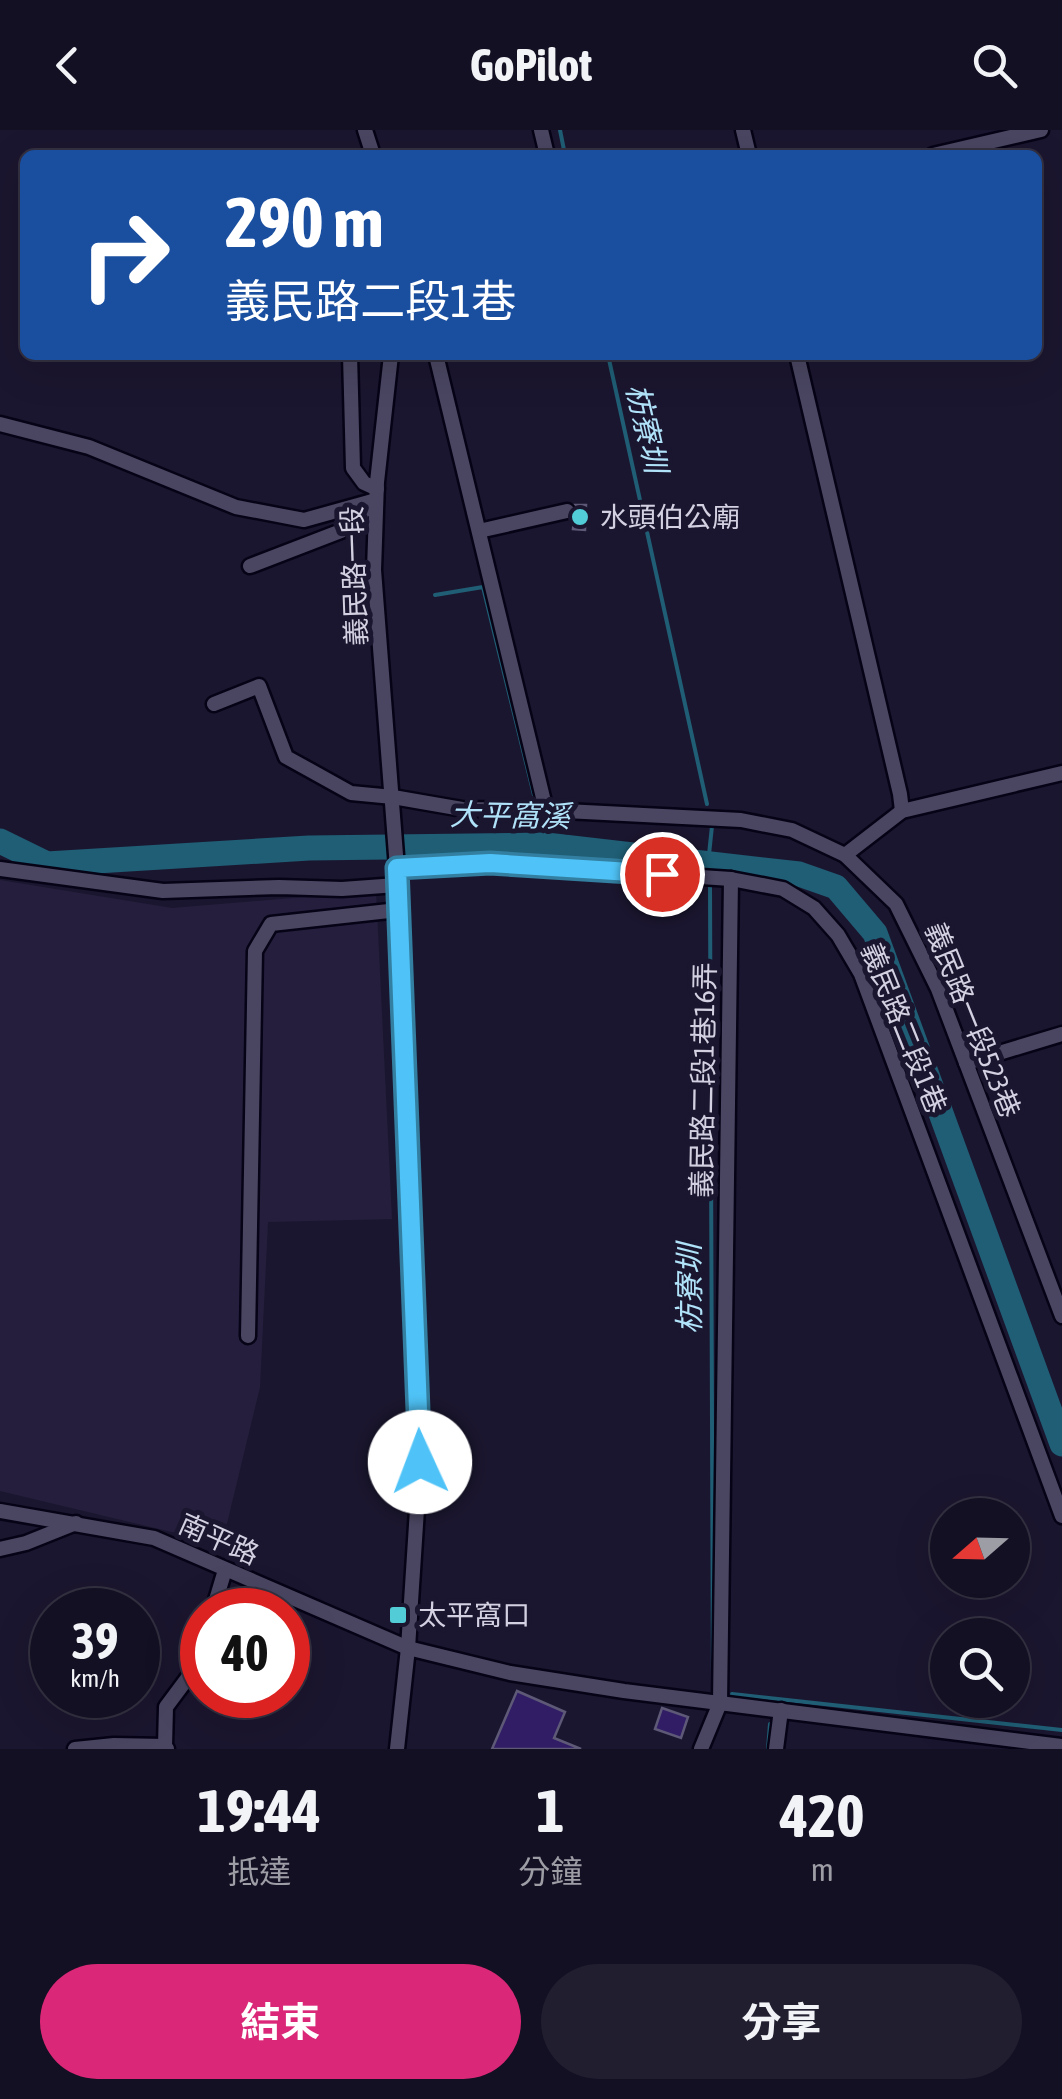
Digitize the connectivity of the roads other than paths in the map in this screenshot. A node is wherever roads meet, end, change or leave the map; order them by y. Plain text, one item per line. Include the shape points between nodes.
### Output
1 (1041, 130) edge
2 (955, 150) edge
3 (350, 360) edge
4 (390, 360) edge
5 (437, 360) edge
6 (798, 360) edge
7 (0, 424) edge
8 (377, 495) junction
9 (567, 511) dead end
10 (479, 531) junction
11 (250, 566) dead end
12 (214, 704) dead end
13 (1062, 773) edge
14 (392, 797) junction
15 (546, 810) junction
16 (902, 811) junction
17 (845, 856) junction
18 (397, 868) junction
19 (0, 870) edge
20 (731, 879) junction
21 (397, 885) junction
22 (398, 910) junction
23 (1062, 1034) edge
24 (966, 1063) junction
25 (1062, 1316) edge
26 (248, 1336) dead end
27 (0, 1511) edge
28 (1062, 1516) edge
29 (77, 1523) junction
30 (0, 1549) edge
31 (225, 1570) junction
32 (220, 1588) edge
33 (408, 1648) junction
34 (180, 1688) edge
35 (720, 1702) junction
36 (781, 1710) junction
37 (1062, 1746) edge
38 (165, 1748) edge
39 (75, 1749) edge
40 (397, 1749) edge
41 (702, 1749) edge
42 (776, 1749) edge

1 - 2 street
3 - 8 street via 352,468
4 - 8 street, 義民路一段
5 - 10 street
6 - 16 street
7 - 8 street via 90,448 236,507 304,520
8 - 11 street via 340,530
8 - 14 street, 義民路一段 via 374,570
9 - 10 street
10 - 15 street
12 - 14 street, 義民路一段523巷 via 259,686 286,757 351,793
13 - 16 street
14 - 15 street, 義民路一段523巷 via 462,809
14 - 18 street, 義民路一段
15 - 17 street, 義民路一段523巷 via 741,820 792,830
16 - 17 street
17 - 24 street, 義民路一段523巷 via 896,904
18 - 20 street, 義民路二段1巷 via 490,863
18 - 21 street
19 - 21 street via 163,891
20 - 28 street, 義民路二段1巷 via 784,889 814,908 861,974
20 - 35 street, 義民路二段1巷16弄
21 - 22 street
22 - 26 street via 271,924 255,951
22 - 33 street via 420,1462
23 - 24 street
24 - 25 street, 義民路一段523巷
27 - 29 street, 南平路
29 - 30 street
29 - 31 street, 南平路 via 154,1538
31 - 32 street
31 - 33 street, 南平路
33 - 35 street, 南平路 via 510,1673
33 - 40 street
34 - 38 street via 166,1706
35 - 36 street, 南平路
35 - 41 street
36 - 37 street, 南平路
36 - 42 street
38 - 39 street

